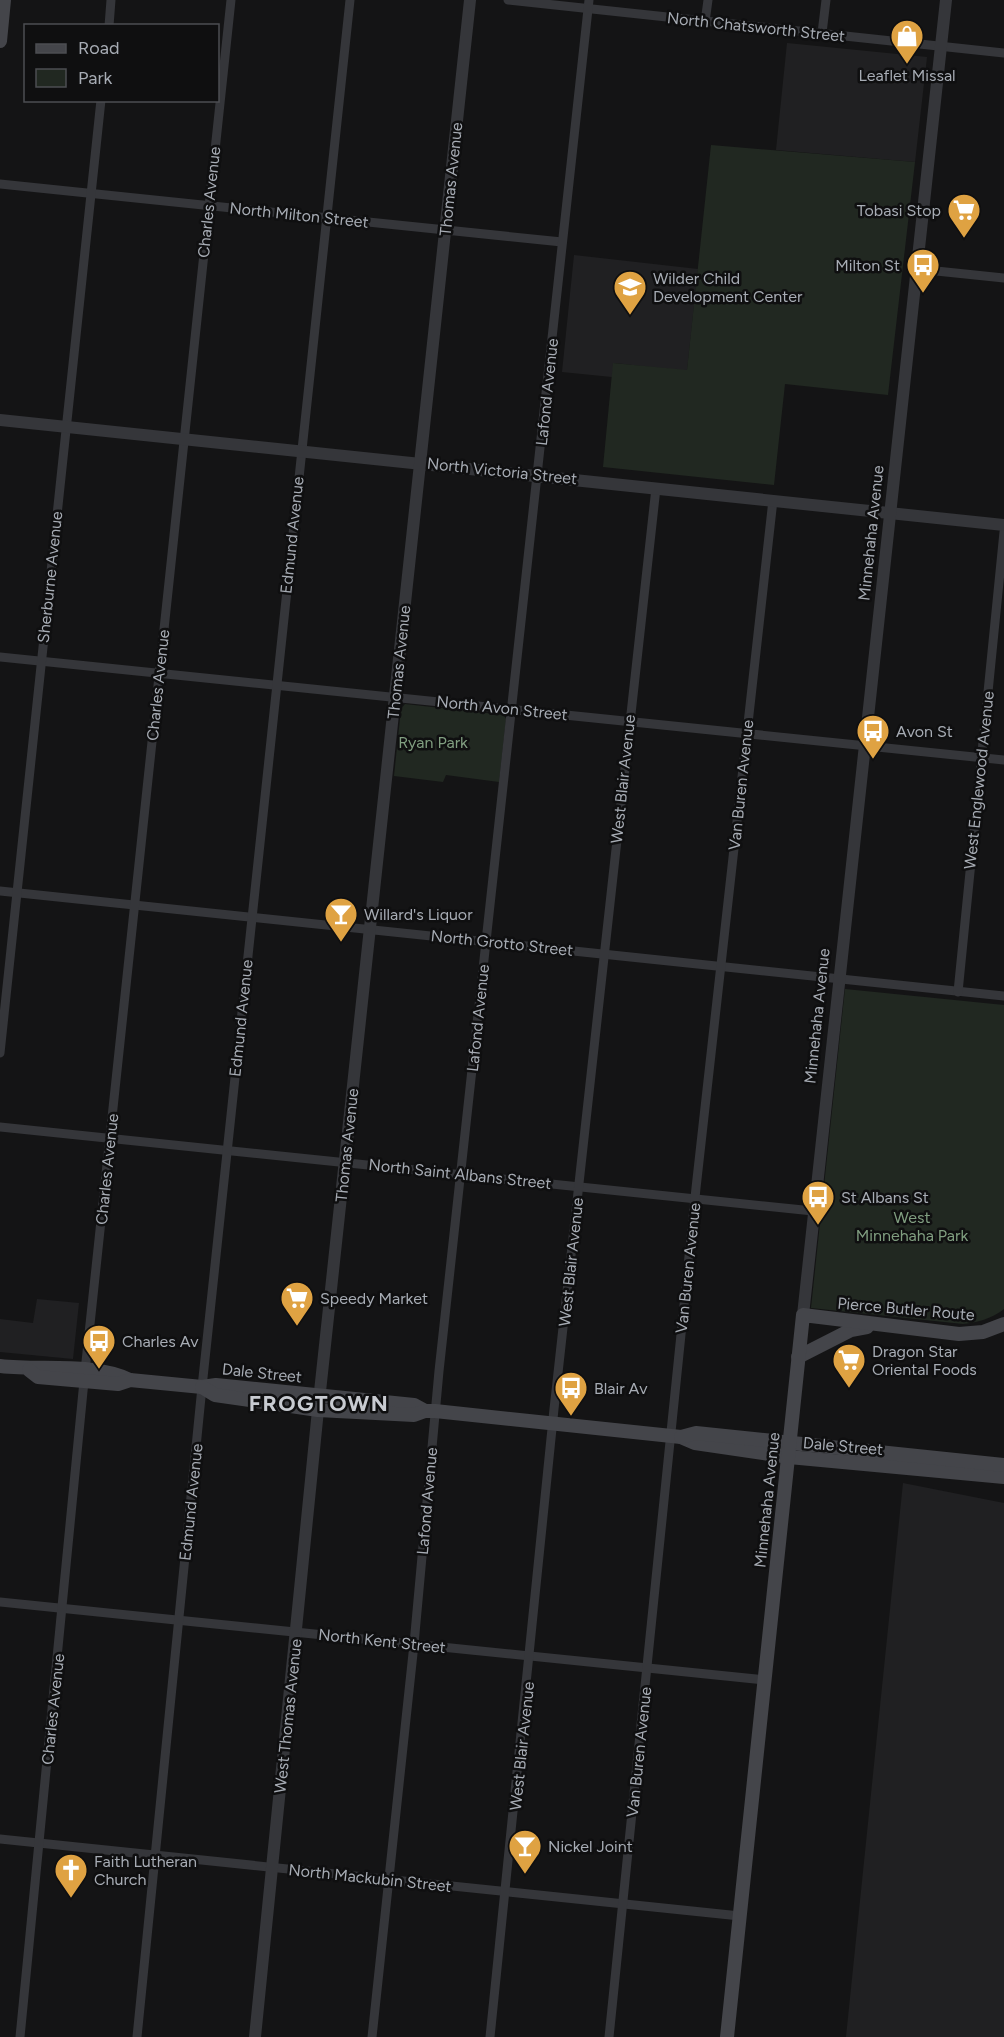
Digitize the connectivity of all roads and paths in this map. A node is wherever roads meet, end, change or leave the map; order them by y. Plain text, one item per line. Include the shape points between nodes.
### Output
1 (4, 0) edge
2 (111, 0) edge
3 (231, 0) edge
4 (350, 0) edge
5 (470, 0) edge
6 (508, 0) edge
7 (708, 0) edge
8 (826, 0) edge
9 (946, 0) edge
10 (589, 4) edge
11 (705, 22) junction
12 (109, 24) edge
13 (822, 33) junction
14 (0, 40) edge
15 (942, 46) junction
16 (1004, 53) edge
17 (101, 102) edge
18 (0, 184) edge
19 (92, 194) junction
20 (209, 206) junction
21 (326, 218) junction
22 (445, 231) junction
23 (562, 242) junction
24 (917, 269) junction
25 (1004, 279) edge
26 (0, 420) edge
27 (66, 427) junction
28 (183, 439) junction
29 (301, 451) junction
30 (420, 463) junction
31 (538, 475) junction
32 (656, 488) junction
33 (773, 500) junction
34 (890, 512) junction
35 (1004, 525) edge
36 (1004, 532) edge
37 (0, 657) edge
38 (41, 660) junction
39 (159, 672) junction
40 (276, 685) junction
41 (395, 697) junction
42 (512, 709) junction
43 (629, 720) junction
44 (747, 733) junction
45 (864, 745) junction
46 (982, 758) junction
47 (1004, 760) edge
48 (0, 891) edge
49 (16, 893) junction
50 (135, 906) junction
51 (252, 918) junction
52 (370, 930) junction
53 (487, 941) junction
54 (603, 954) junction
55 (721, 966) junction
56 (838, 978) junction
57 (958, 992) junction
58 (1004, 996) edge
59 (0, 1053) edge
60 (0, 1127) edge
61 (110, 1138) junction
62 (227, 1150) junction
63 (345, 1162) junction
64 (461, 1174) junction
65 (579, 1186) junction
66 (695, 1198) junction
67 (813, 1210) junction
68 (802, 1315) junction
69 (1004, 1324) edge
70 (876, 1325) junction
71 (798, 1357) junction
72 (0, 1366) edge
73 (85, 1376) junction
74 (202, 1387) junction
75 (320, 1395) junction
76 (318, 1410) junction
77 (430, 1411) junction
78 (553, 1424) junction
79 (676, 1437) junction
80 (789, 1450) junction
81 (1004, 1465) edge
82 (1004, 1477) edge
83 (0, 1602) edge
84 (63, 1608) junction
85 (180, 1620) junction
86 (296, 1632) junction
87 (414, 1644) junction
88 (531, 1656) junction
89 (648, 1668) junction
90 (765, 1680) junction
91 (0, 1839) edge
92 (39, 1844) junction
93 (156, 1856) junction
94 (273, 1868) junction
95 (390, 1880) junction
96 (506, 1892) junction
97 (623, 1905) junction
98 (740, 1916) junction
99 (20, 2037) edge
100 (137, 2037) edge
101 (255, 2037) edge
102 (372, 2037) edge
103 (490, 2037) edge
104 (609, 2037) edge
105 (727, 2037) edge

1 - 14 main road
2 - 12 street
3 - 20 street, Charles Avenue
4 - 21 street, Edmund Avenue
5 - 22 street, Thomas Avenue
6 - 10 street, North Chatsworth Street
7 - 11 street
8 - 13 street
9 - 15 street, Minnehaha Avenue
10 - 11 street, North Chatsworth Street
10 - 23 street, Lafond Avenue
11 - 13 street, North Chatsworth Street
13 - 15 street, North Chatsworth Street
15 - 16 street, North Chatsworth Street
15 - 24 street, Minnehaha Avenue
17 - 19 street, Sherburne Avenue
18 - 19 street, North Milton Street
19 - 20 street, North Milton Street
19 - 27 street, Sherburne Avenue
20 - 21 street, North Milton Street
20 - 28 street, Charles Avenue
21 - 22 street, North Milton Street
21 - 29 street, Edmund Avenue
22 - 23 street, North Milton Street
22 - 30 street, Thomas Avenue
23 - 31 street, Lafond Avenue
24 - 25 street
24 - 34 street, Minnehaha Avenue
26 - 27 street, North Victoria Street
27 - 28 street, North Victoria Street
27 - 38 street, Sherburne Avenue
28 - 29 street, North Victoria Street
28 - 39 street, Charles Avenue
29 - 30 street, North Victoria Street
29 - 40 street, Edmund Avenue
30 - 31 street, North Victoria Street
30 - 41 street, Thomas Avenue
31 - 32 street, North Victoria Street
31 - 42 street, Lafond Avenue
32 - 33 street, North Victoria Street
32 - 43 street, West Blair Avenue
33 - 34 street, North Victoria Street
33 - 44 street, Van Buren Avenue
34 - 35 street, North Victoria Street
34 - 45 street, Minnehaha Avenue
36 - 46 street, West Englewood Avenue
37 - 38 street, North Avon Street
38 - 39 street, North Avon Street
38 - 49 street, Sherburne Avenue
39 - 40 street, North Avon Street
39 - 50 street, Charles Avenue
40 - 41 street, North Avon Street
40 - 51 street, Edmund Avenue
41 - 42 street, North Avon Street
41 - 52 street, Thomas Avenue
42 - 43 street, North Avon Street
42 - 53 street, Lafond Avenue
43 - 44 street, North Avon Street
43 - 54 street, West Blair Avenue
44 - 45 street, North Avon Street
44 - 55 street, Van Buren Avenue
45 - 46 street, North Avon Street
45 - 56 street, Minnehaha Avenue
46 - 47 street, North Avon Street
46 - 57 street, West Englewood Avenue
48 - 49 street, North Grotto Street
49 - 50 street, North Grotto Street
49 - 59 street, Sherburne Avenue
50 - 51 street, North Grotto Street
50 - 61 street, Charles Avenue
51 - 52 street, North Grotto Street
51 - 62 street, Edmund Avenue
52 - 53 street, North Grotto Street
52 - 63 street, Thomas Avenue
53 - 54 street, North Grotto Street
53 - 64 street, Lafond Avenue
54 - 55 street, North Grotto Street
54 - 65 street, West Blair Avenue
55 - 56 street, North Grotto Street
55 - 66 street, Van Buren Avenue
56 - 57 street, North Grotto Street
56 - 67 street, Minnehaha Avenue
57 - 58 street, North Grotto Street
60 - 61 street, North Saint Albans Street
61 - 62 street, North Saint Albans Street
61 - 73 street, Charles Avenue
62 - 63 street, North Saint Albans Street
62 - 74 street, Edmund Avenue
63 - 64 street, North Saint Albans Street
63 - 75 street, Thomas Avenue
64 - 65 street, North Saint Albans Street
64 - 77 street, Lafond Avenue
65 - 66 street, North Saint Albans Street
65 - 78 street, West Blair Avenue
66 - 67 street, North Saint Albans Street
66 - 79 street, Van Buren Avenue
67 - 68 street, Minnehaha Avenue
68 - 70 main road, Pierce Butler Route
68 - 71 main road, Minnehaha Avenue
69 - 70 main road, Pierce Butler Route via 972,1334
70 - 71 main road via 851,1330
71 - 80 main road, Minnehaha Avenue
72 - 73 main road, Dale Street via 29,1370 38,1377
73 - 74 main road, Dale Street via 118,1374 130,1380
73 - 84 street, Charles Avenue
74 - 75 main road, Dale Street via 216,1384
74 - 76 main road, Dale Street via 215,1395
74 - 85 street, Edmund Avenue
75 - 76 street, West Thomas Avenue
75 - 77 main road, Dale Street via 414,1405
76 - 77 main road, Dale Street via 414,1415
76 - 86 street, West Thomas Avenue
77 - 78 main road, Dale Street
77 - 87 street, Lafond Avenue
78 - 79 main road, Dale Street
78 - 88 street, West Blair Avenue
79 - 80 main road, Dale Street via 696,1433
79 - 89 street, Van Buren Avenue
80 - 81 main road, Dale Street
80 - 82 main road, Dale Street
80 - 90 main road, Minnehaha Avenue
83 - 84 street, North Kent Street
84 - 85 street, North Kent Street
84 - 92 street, Charles Avenue
85 - 86 street, North Kent Street
85 - 93 street, Edmund Avenue
86 - 87 street, North Kent Street
86 - 94 street, West Thomas Avenue
87 - 88 street, North Kent Street
87 - 95 street, Lafond Avenue
88 - 89 street, North Kent Street
88 - 96 street, West Blair Avenue
89 - 90 street, North Kent Street
89 - 97 street, Van Buren Avenue
90 - 98 main road, Minnehaha Avenue
91 - 92 street, North Mackubin Street
92 - 93 street, North Mackubin Street
92 - 99 street, Charles Avenue
93 - 94 street, North Mackubin Street
93 - 100 street, Edmund Avenue
94 - 95 street, North Mackubin Street
94 - 101 street, West Thomas Avenue
95 - 96 street, North Mackubin Street
95 - 102 street, Lafond Avenue
96 - 97 street, North Mackubin Street
96 - 103 street, West Blair Avenue
97 - 98 street, North Mackubin Street
97 - 104 street, Van Buren Avenue
98 - 105 main road, Minnehaha Avenue

